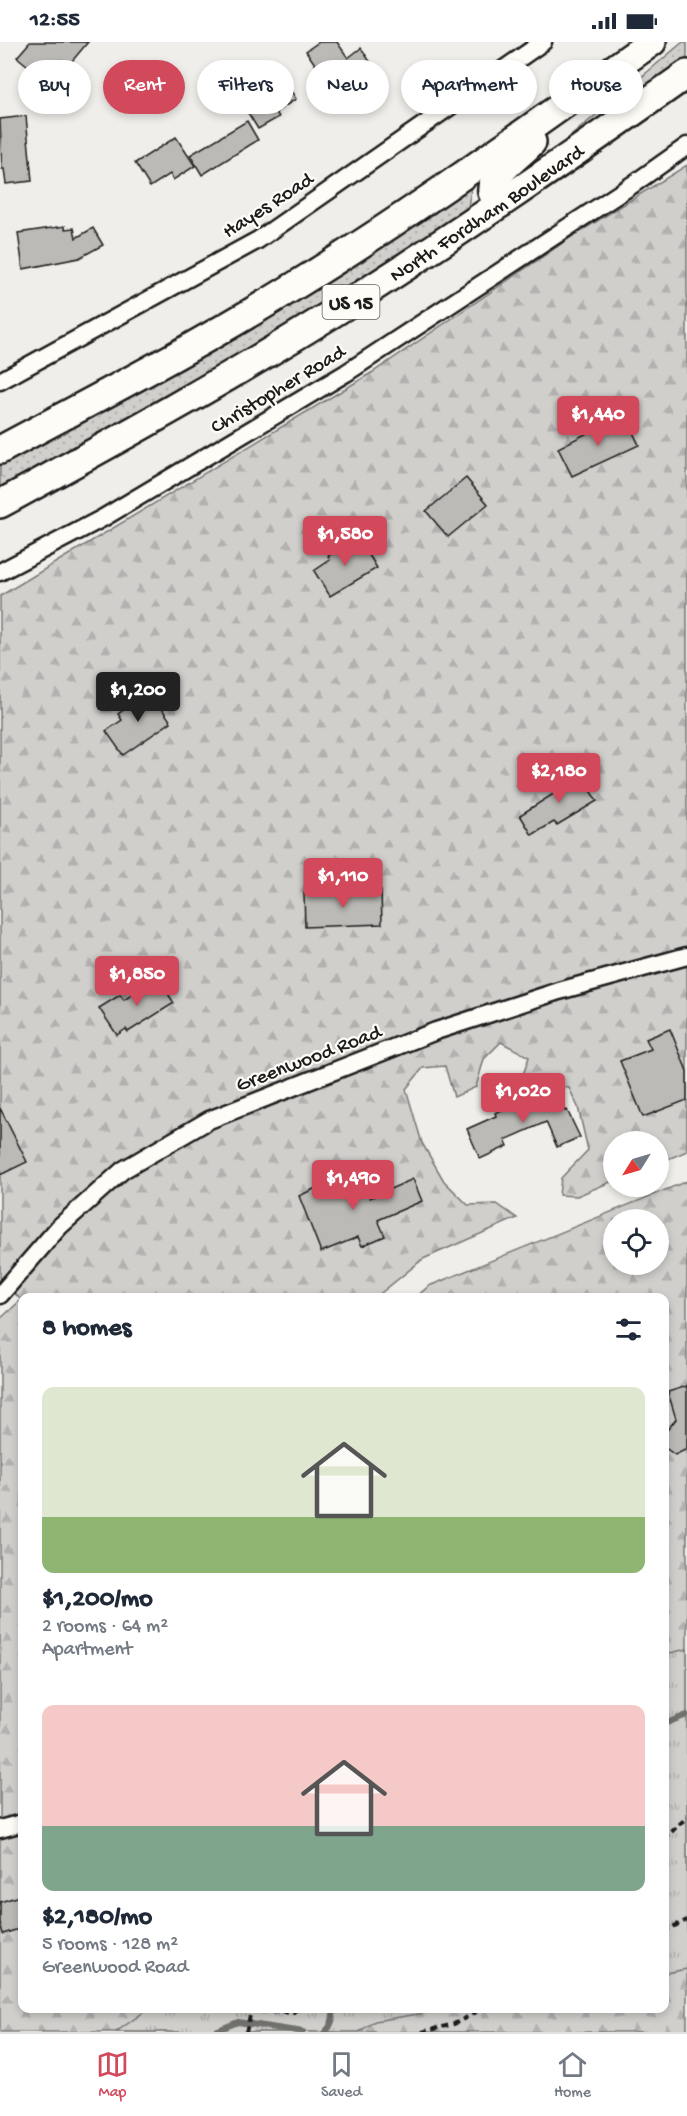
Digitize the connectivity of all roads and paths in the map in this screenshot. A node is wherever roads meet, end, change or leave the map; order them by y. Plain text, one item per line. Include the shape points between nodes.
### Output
1 (543, 42) edge
2 (652, 42) edge
3 (626, 60) edge
4 (687, 74) edge
5 (549, 114) edge
6 (552, 114) edge
7 (687, 146) edge
8 (500, 204) junction
9 (1, 379) edge
10 (0, 450) edge
11 (0, 504) edge
12 (0, 572) edge
13 (687, 956) edge
14 (0, 1295) edge
15 (687, 1817) edge
16 (18, 1824) edge
17 (0, 1829) edge
18 (669, 1834) edge
19 (687, 1920) edge
20 (669, 1929) edge
21 (251, 2013) edge
22 (475, 2013) edge
23 (246, 2032) edge
24 (422, 2032) edge

1 - 9 street, Hayes Road via 258,240
2 - 3 highway, North Fordham Boulevard / US 15
4 - 8 highway, North Fordham Boulevard / US 15
5 - 10 highway, North Fordham Boulevard / US 15 via 294,287
6 - 8 highway via 526,149 495,179 492,193
7 - 12 street, Christopher Road via 336,379 102,518
8 - 11 highway, North Fordham Boulevard / US 15 via 274,349
13 - 14 street, Greenwood Road via 559,991 436,1031 209,1120 123,1170 59,1227
15 - 18 path
16 - 17 street
19 - 20 path
21 - 23 path
22 - 24 path via 454,2024

